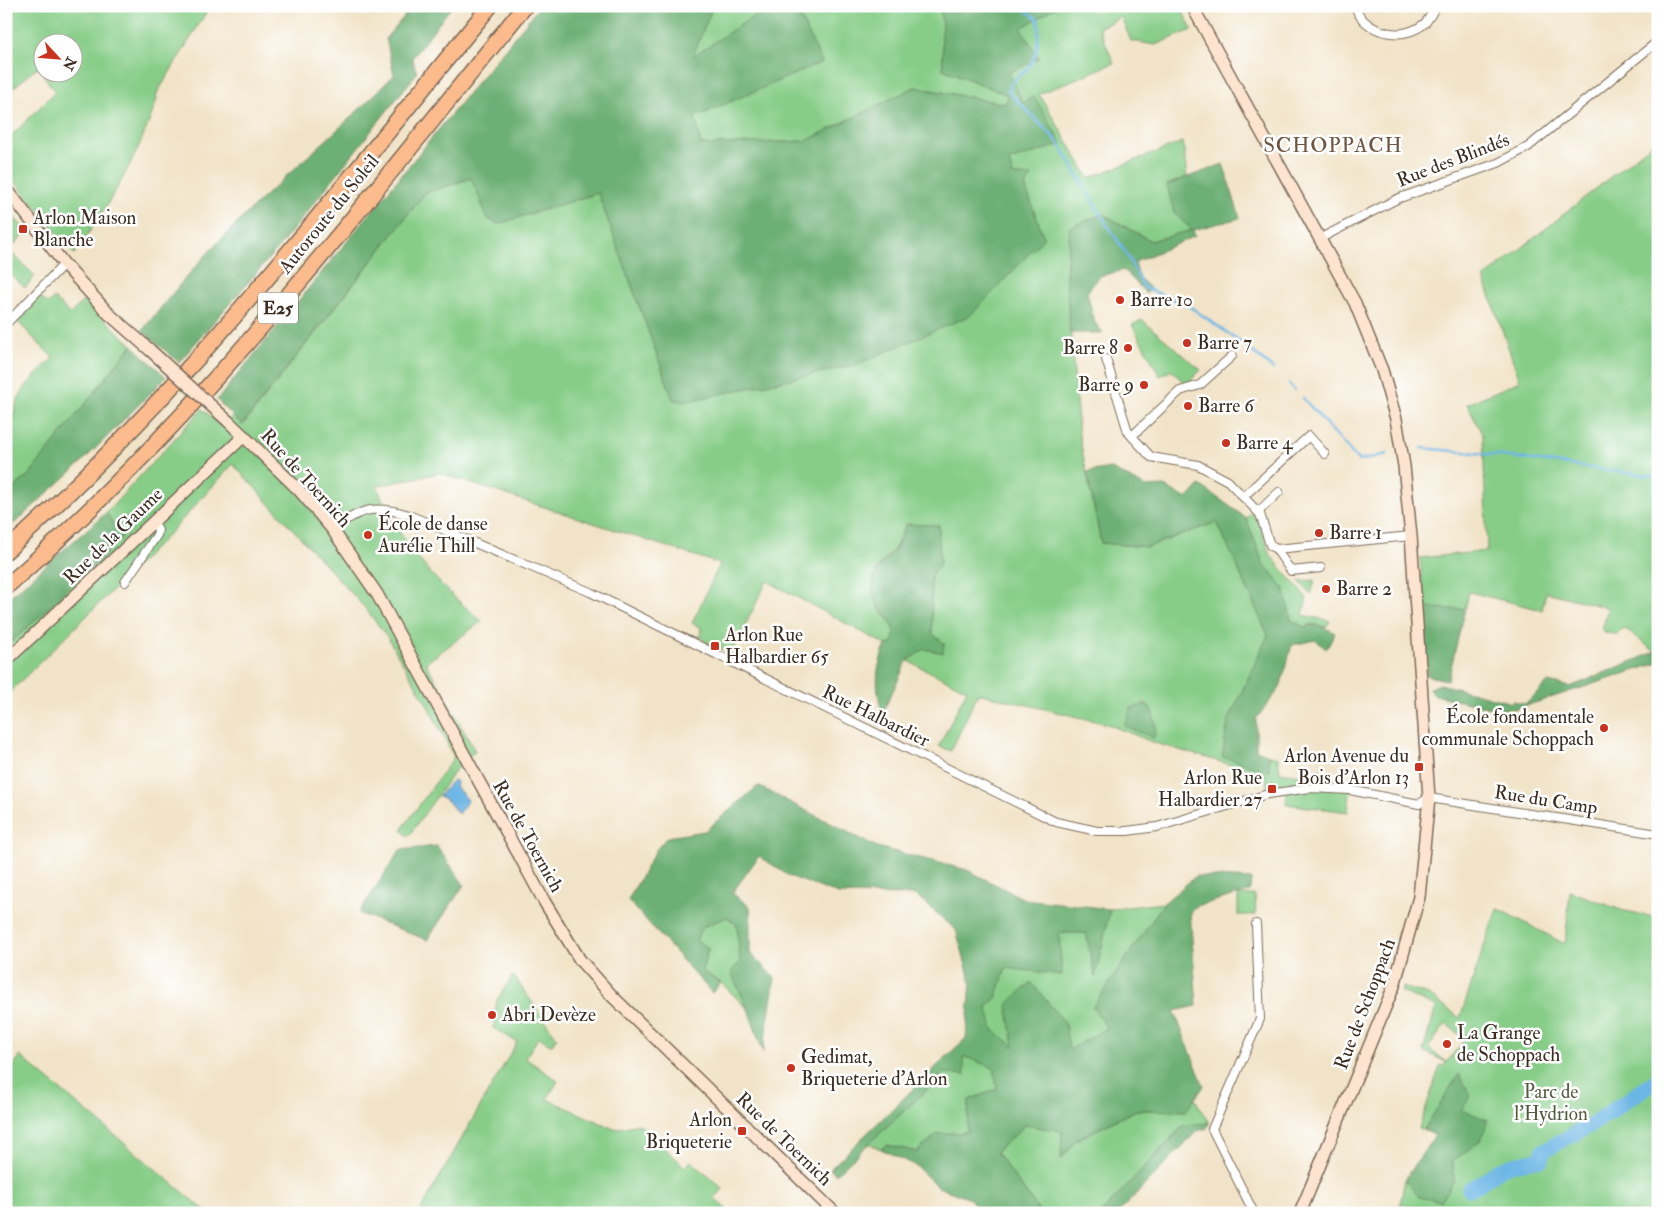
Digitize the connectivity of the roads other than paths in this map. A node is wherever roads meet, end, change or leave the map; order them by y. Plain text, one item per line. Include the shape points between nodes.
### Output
1 (490, 6) edge
2 (525, 6) edge
3 (1192, 6) edge
4 (1355, 6) edge
5 (1436, 6) edge
6 (1658, 41) edge
7 (6, 188) edge
8 (1320, 238) junction
9 (64, 264) junction
10 (6, 324) edge
11 (1232, 356) dead end
12 (1106, 359) dead end
13 (244, 436) junction
14 (1132, 436) junction
15 (1325, 454) dead end
16 (1279, 492) dead end
17 (1243, 497) junction
18 (1258, 512) junction
19 (154, 521) junction
20 (332, 529) junction
21 (1411, 536) junction
22 (1276, 550) junction
23 (6, 552) edge
24 (1321, 568) dead end
25 (125, 582) dead end
26 (6, 587) edge
27 (6, 661) edge
28 (1429, 798) junction
29 (1658, 834) edge
30 (1256, 924) dead end
31 (836, 1213) edge
32 (1254, 1213) edge
33 (1300, 1213) edge

1 - 23 highway, Autoroute du Soleil / E25 via 205,351 97,467
2 - 26 highway, Autoroute du Soleil / E25 via 225,369 115,487
3 - 8 main road, Rue de Schoppach
4 - 5 street via 1371,27 1389,34 1417,28 1425,23
6 - 8 street, Rue des Blindés via 1528,147 1498,164 1396,199
7 - 9 main road
8 - 21 main road, Rue de Schoppach via 1355,303 1382,370 1396,419
9 - 10 street
9 - 13 main road, Rue de Toernich, bridge via 109,314
11 - 14 street via 1200,385 1180,391
12 - 14 street via 1128,432
13 - 19 main road, Rue de la Gaume
13 - 20 main road, Rue de Toernich via 299,490
14 - 17 street via 1151,456 1198,465 1228,481
15 - 17 street via 1309,436
16 - 18 street
17 - 18 street
18 - 22 street via 1270,545
19 - 25 street via 158,530 156,535
19 - 27 main road, Rue de la Gaume
20 - 28 street, Rue Halbardier via 356,513 377,508 409,515 590,592 1056,822 1097,831 1127,831 1157,826 1268,794 1310,788 1350,790 1419,804
20 - 31 main road, Rue de Toernich via 377,594 496,815 580,960 613,997
21 - 22 street
21 - 28 main road, Rue de Schoppach
22 - 24 street via 1291,570
28 - 29 street, Rue du Camp
28 - 33 main road, Rue de Schoppach via 1419,897 1404,956
30 - 32 street via 1260,1019 1212,1129

